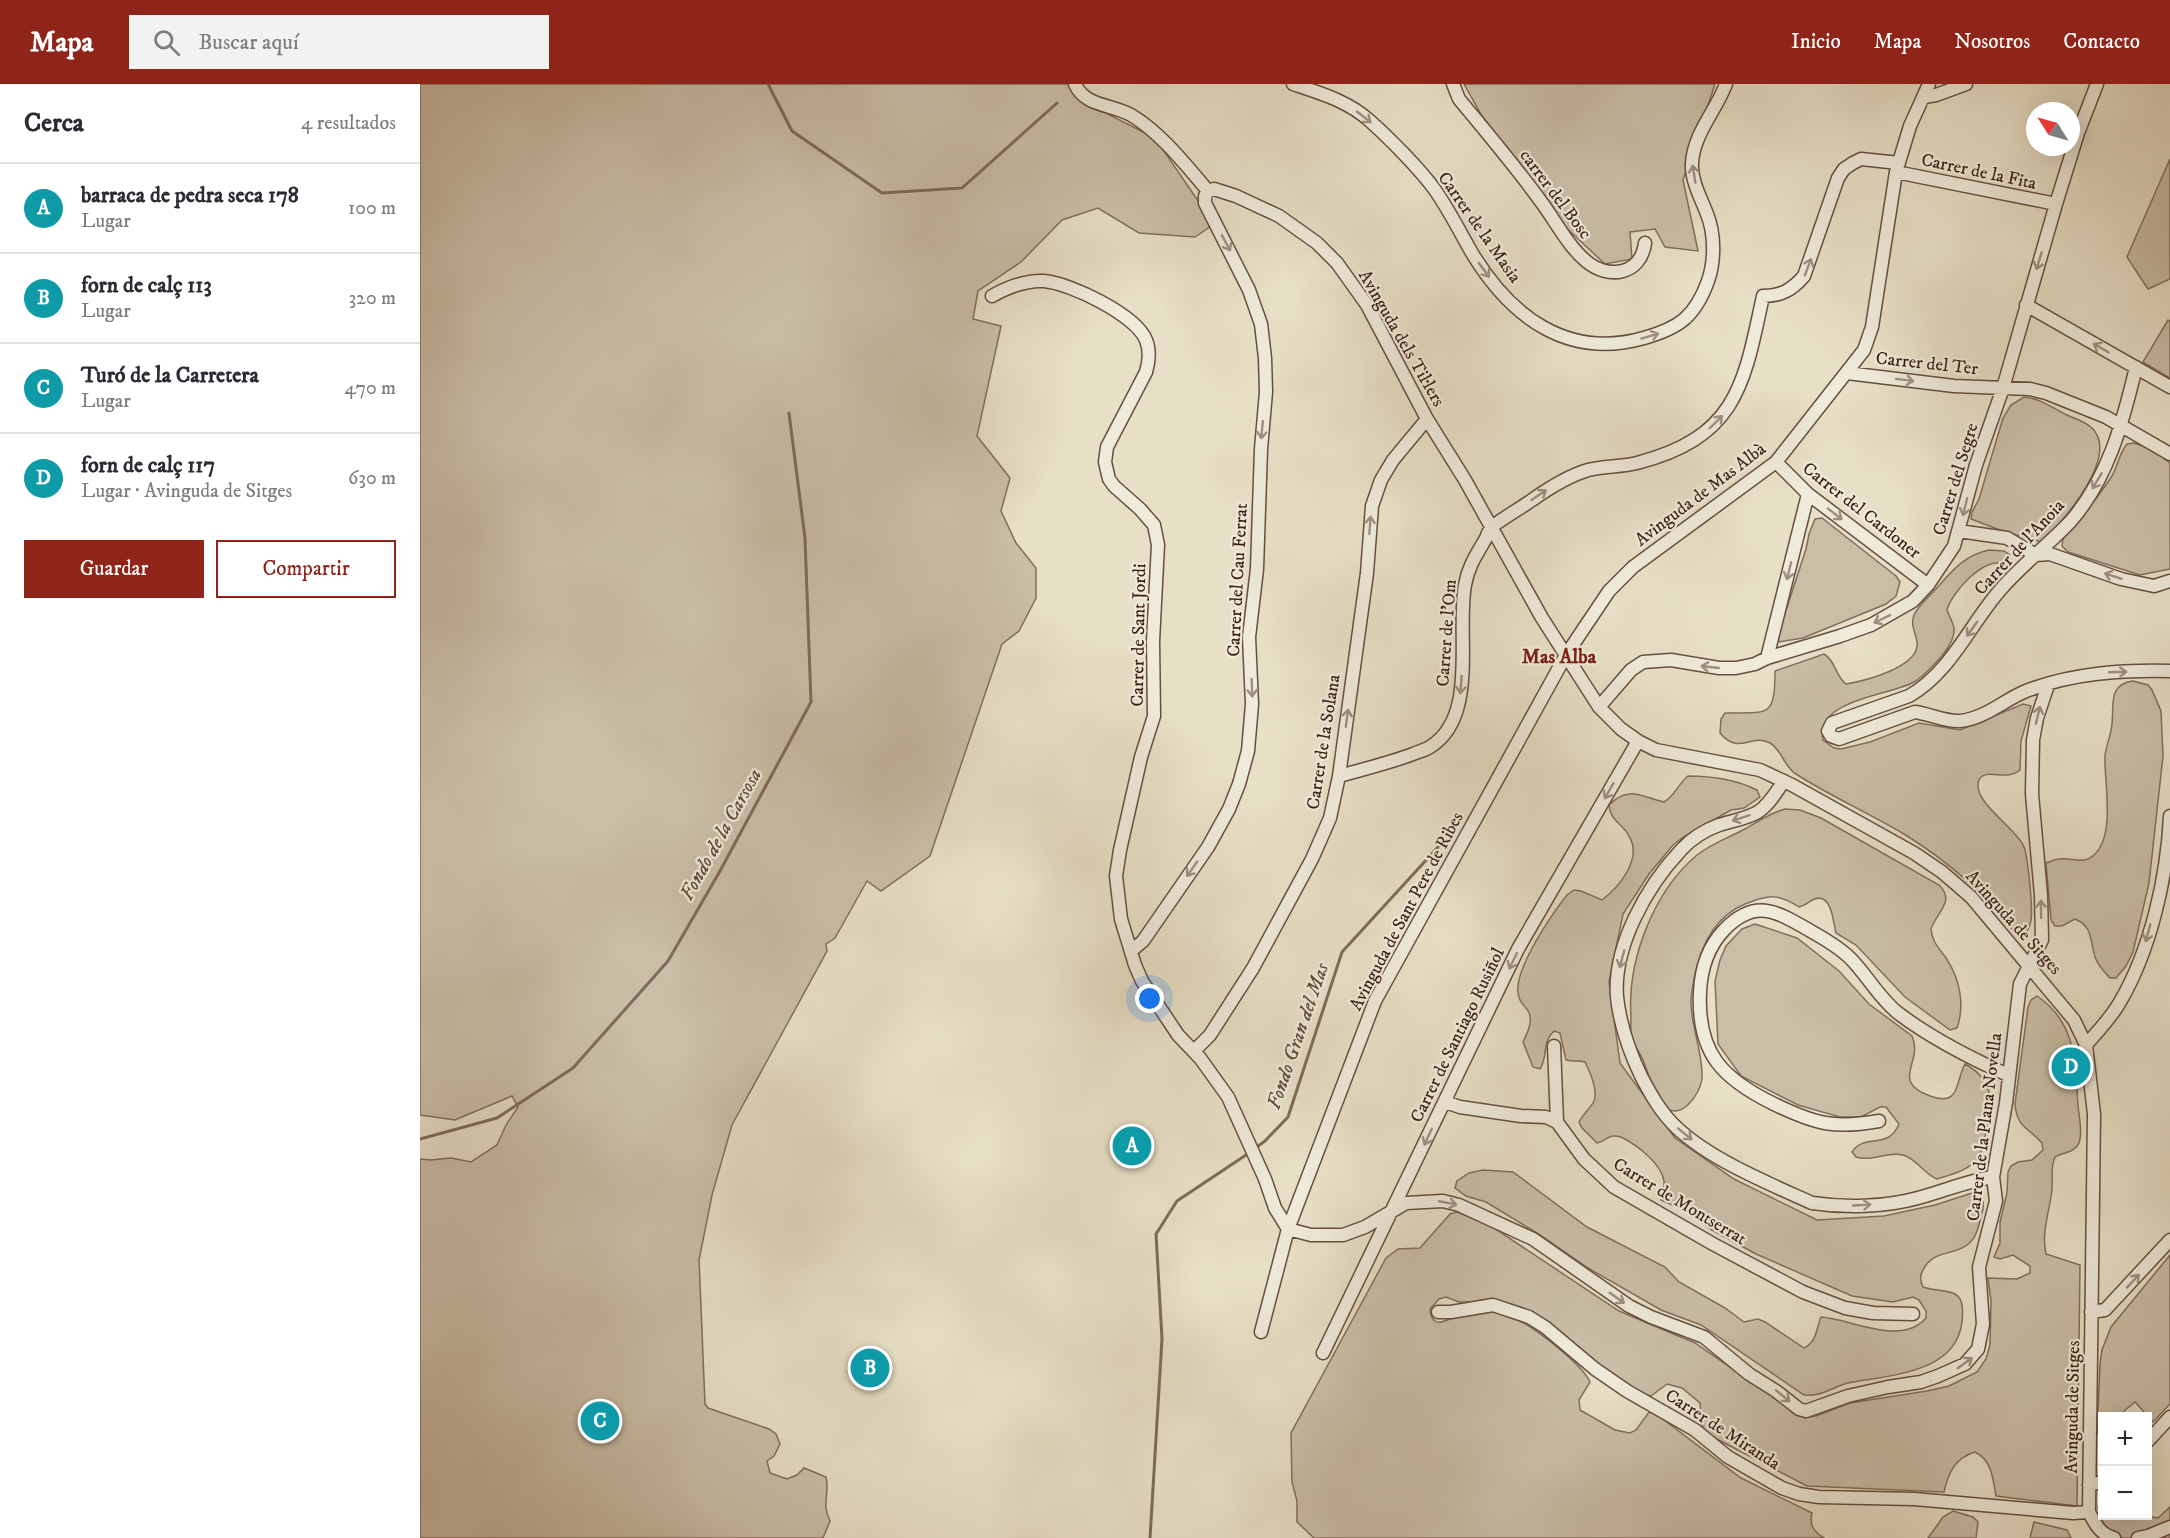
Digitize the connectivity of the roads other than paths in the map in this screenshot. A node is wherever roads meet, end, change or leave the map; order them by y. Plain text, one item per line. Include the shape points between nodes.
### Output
1 (1075, 84) edge
2 (1293, 84) edge
3 (1453, 84) edge
4 (1725, 84) edge
5 (1929, 84) edge
6 (1966, 84) edge
7 (2097, 84) edge
8 (1924, 97) junction
9 (1897, 168) junction
10 (1208, 191) junction
11 (2056, 204) junction
12 (1645, 243) dead end
13 (992, 296) dead end
14 (2026, 305) junction
15 (2136, 368) junction
16 (1847, 373) junction
17 (2170, 387) edge
18 (2003, 388) junction
19 (1427, 419) junction
20 (2121, 427) junction
21 (2170, 454) edge
22 (1776, 462) junction
23 (1808, 494) junction
24 (1491, 528) junction
25 (1959, 531) junction
26 (2036, 555) junction
27 (2170, 581) edge
28 (1928, 585) junction
29 (1566, 655) junction
30 (1767, 658) junction
31 (2170, 671) edge
32 (2048, 685) junction
33 (1909, 696) junction
34 (1599, 707) junction
35 (1915, 712) junction
36 (1638, 741) junction
37 (1340, 776) junction
38 (1784, 781) junction
39 (2170, 816) edge
40 (2167, 875) edge
41 (1131, 951) junction
42 (2028, 964) junction
43 (2086, 1045) junction
44 (1554, 1047) dead end
45 (1194, 1051) junction
46 (2008, 1075) junction
47 (1445, 1102) junction
48 (1879, 1121) dead end
49 (1557, 1122) junction
50 (1994, 1177) junction
51 (1393, 1211) junction
52 (1288, 1229) junction
53 (2170, 1240) edge
54 (1438, 1312) dead end
55 (2091, 1312) junction
56 (1913, 1314) dead end
57 (1261, 1332) dead end
58 (1323, 1353) dead end
59 (2170, 1417) edge
60 (2152, 1437) edge
61 (2098, 1483) edge
62 (2089, 1485) junction
63 (2090, 1512) junction
64 (2170, 1527) edge
65 (2114, 1538) edge
66 (2138, 1538) edge

1 - 10 street via 1082,96 1131,115 1153,132
2 -> 4 street, Carrer de la Masia via 1334,98 1370,121 1434,189 1483,269 1513,303 1548,331 1592,344 1619,344 1659,333 1685,320 1698,302 1709,279 1713,235 1692,162 1698,138
3 - 12 street, carrer del Bosc via 1459,99 1588,263 1617,272 1628,271 1640,259
5 - 8 street, Avinguda de Mas Albà
6 - 8 street
7 - 11 street, Carrer del Segre
8 - 9 street, Avinguda de Mas Albà
9 - 11 street, Carrer de la Fita
9 - 16 street, Avinguda de Mas Albà via 1872,327 1864,350
24 -> 9 street, Carrer de l'Om via 1569,478 1673,452 1710,427 1735,398 1746,373 1763,296 1786,292 1804,276 1838,178 1861,159
10 - 19 street, Avinguda dels Til·lers via 1214,189 1279,216 1337,263 1367,305
10 -> 41 street, Carrer del Cau Ferrat via 1205,203 1236,262 1261,324 1265,358 1248,751 1229,809 1208,847 1143,941
11 -> 14 street, Carrer del Segre
13 - 41 street, Carrer de Sant Jordi via 1010,286 1053,283 1073,289 1131,322 1146,339 1146,372 1107,447 1105,462 1114,486 1154,525 1158,545 1154,716 1141,757 1116,876 1121,919
15 -> 14 street
14 - 18 street, Carrer del Segre
15 - 17 street
15 - 20 street, Carrer de l'Anoia
16 -> 18 street, Carrer del Ter
16 - 22 street, Avinguda de Mas Albà
18 - 20 street, Carrer del Ter via 2046,393
18 -> 25 street, Carrer del Segre via 1976,465
19 - 24 street, Avinguda dels Til·lers
37 -> 19 street, Carrer de la Solana via 1372,506 1393,460
20 - 21 street, Carrer del Ter
20 -> 26 street, Carrer de l'Anoia via 2106,466 2090,493 2071,520
22 - 23 street, Carrer del Cardoner
22 - 29 street, Avinguda de Mas Albà via 1633,567 1609,591
23 -> 28 street, Carrer del Cardoner
23 -> 30 street
24 - 29 street, Avinguda de Sitges
24 -> 37 street, Carrer de l'Om via 1472,561 1464,588 1462,678 1455,720 1430,747
25 - 26 street via 2007,538
25 - 28 street, Carrer del Segre via 1954,546
27 -> 26 street via 2154,586 2121,579 2050,554
26 -> 33 street, Carrer de l'Anoia via 2001,589 1936,675
28 -> 30 street, Carrer del Segre via 1913,601 1871,625
29 - 34 street, Avinguda de Sitges
29 - 52 street, Avinguda de Sant Pere de Ribes via 1375,1000
30 -> 34 street, Carrer del Segre via 1736,668 1671,660 1643,662
32 -> 31 street via 2094,672
32 - 35 street via 2024,692 1971,719 1951,721
42 -> 32 street, Carrer de la Plana Novella via 2042,940 2032,794 2037,718
33 - 35 street
33 - 35 street, Carrer de l'Anoia via 1832,723 1829,734 1839,739
34 - 36 street, Avinguda de Sitges
36 - 38 street, Avinguda de Sitges via 1656,750 1737,765
36 -> 47 street, Carrer de Santiago Rusiñol via 1518,949
37 - 45 street, Carrer de la Solana via 1330,818 1284,913 1210,1035
38 - 42 street, Avinguda de Sitges via 1942,872 1971,897
38 -> 50 street via 1755,814 1711,829 1683,848 1664,869 1634,920 1619,970 1617,998 1632,1056 1653,1099 1688,1138 1740,1169 1812,1203 1863,1206 1900,1202
39 - 40 street
40 -> 43 street via 2144,950 2121,1001
41 - 45 street, Carrer de Sant Jordi via 1153,999
42 - 43 street, Avinguda de Sitges via 2074,1020
42 - 46 street, Carrer de la Plana Novella via 2020,984
43 - 55 street, Avinguda de Sitges via 2095,1141
44 - 49 street
45 - 52 street, Carrer de Sant Jordi via 1228,1098 1275,1208
46 - 48 street via 1922,1030 1895,1011 1837,947 1781,914 1754,912 1728,927 1706,958 1701,977 1702,1026 1718,1065 1752,1093 1798,1116 1840,1126
46 - 50 street, Carrer de la Plana Novella
47 - 49 street
47 -> 51 street, Carrer de Santiago Rusiñol
49 - 56 street, Carrer de Montserrat via 1584,1159 1608,1183 1713,1244 1803,1292 1845,1308
51 -> 50 street, Carrer de la Plana Novella via 1406,1203 1443,1200 1518,1231 1629,1306 1704,1337 1749,1374 1806,1411 1868,1391 1921,1382 1972,1358 1983,1324 1979,1267 1996,1201
51 - 52 street, Carrer de la Plana Novella via 1343,1235 1327,1237
51 - 58 street, Carrer de Santiago Rusiñol
52 - 57 street, Avinguda de Sant Pere de Ribes
55 -> 53 street via 2105,1310
54 - 63 street, Carrer de Miranda via 1493,1305 1529,1317 1627,1391 1695,1430 1728,1457 1799,1494
55 - 62 street, Avinguda de Sitges
59 - 60 street
61 - 62 street
62 - 63 street, Avinguda de Sitges
63 - 65 street via 2096,1527
64 - 66 street

